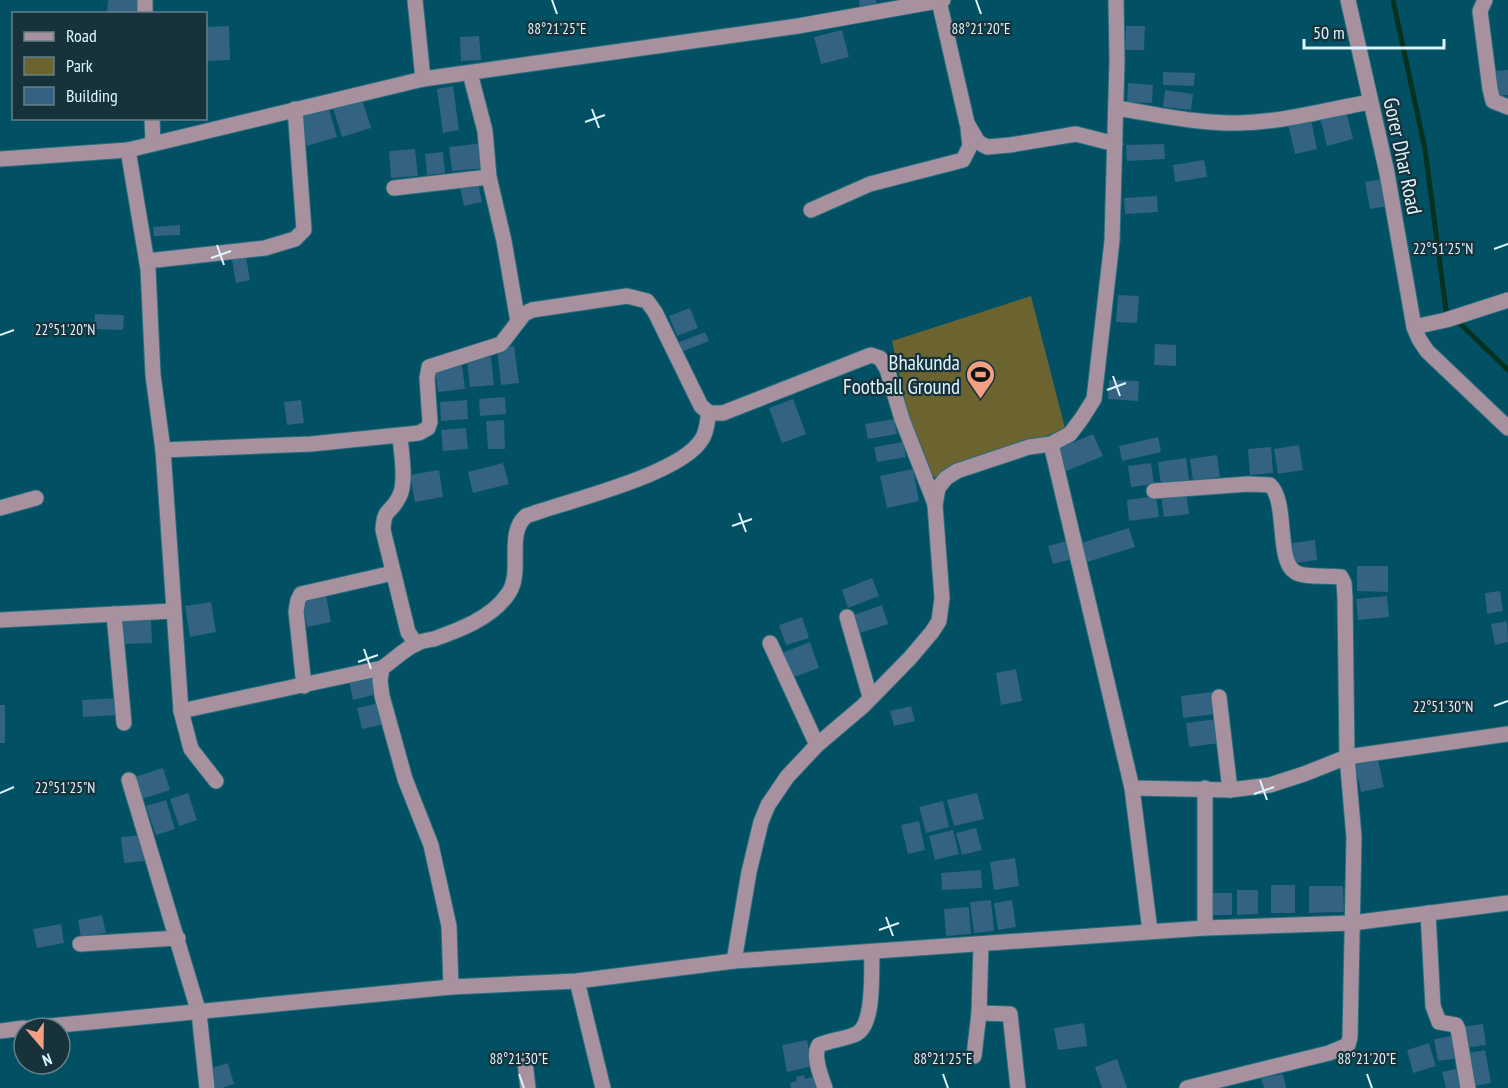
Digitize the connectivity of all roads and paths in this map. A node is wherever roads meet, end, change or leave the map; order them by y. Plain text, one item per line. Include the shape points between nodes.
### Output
1 (415, 0) edge
2 (941, 0) edge
3 (1116, 0) edge
4 (1348, 0) edge
5 (1485, 0) edge
6 (470, 72) junction
7 (423, 79) junction
8 (1370, 102) junction
9 (1508, 107) edge
10 (1116, 108) junction
11 (295, 110) junction
12 (152, 120) edge
13 (967, 123) junction
14 (153, 143) junction
15 (1115, 144) junction
16 (128, 150) junction
17 (0, 159) edge
18 (489, 177) junction
19 (394, 188) dead end
20 (811, 210) dead end
21 (147, 261) junction
22 (1508, 300) edge
23 (518, 322) junction
24 (1414, 327) junction
25 (709, 413) junction
26 (1508, 428) edge
27 (400, 436) junction
28 (1051, 444) junction
29 (163, 450) junction
30 (1154, 491) dead end
31 (36, 498) dead end
32 (935, 505) junction
33 (0, 508) edge
34 (393, 573) junction
35 (173, 611) junction
36 (114, 614) junction
37 (847, 617) dead end
38 (0, 620) edge
39 (770, 643) dead end
40 (416, 644) junction
41 (382, 668) junction
42 (304, 686) junction
43 (870, 697) junction
44 (1220, 697) dead end
45 (181, 711) junction
46 (124, 723) dead end
47 (1508, 734) edge
48 (817, 745) junction
49 (1347, 757) junction
50 (129, 780) dead end
51 (216, 781) dead end
52 (1132, 788) junction
53 (1205, 788) junction
54 (1230, 789) junction
55 (1508, 903) edge
56 (1428, 913) junction
57 (1352, 923) junction
58 (1205, 928) junction
59 (1150, 931) junction
60 (178, 938) junction
61 (80, 944) dead end
62 (981, 945) junction
63 (872, 953) junction
64 (734, 961) junction
65 (577, 981) junction
66 (451, 987) junction
67 (199, 1013) junction
68 (979, 1013) junction
69 (72, 1024) edge
70 (974, 1056) dead end
71 (525, 1062) dead end
72 (207, 1088) edge
73 (528, 1088) edge
74 (603, 1088) edge
75 (825, 1088) edge
76 (1018, 1088) edge
77 (1187, 1088) edge
78 (1468, 1088) edge

1 - 7 street
2 - 6 street via 798,26
2 - 13 street
3 - 10 street
4 - 8 street, Gorer Dhar Road
5 - 9 street via 1480,12 1490,89 1493,101
6 - 7 street
6 - 18 street via 485,131
7 - 11 street
8 - 10 street via 1273,121 1237,123
8 - 24 street, Gorer Dhar Road via 1387,173
10 - 15 street
11 - 14 street
11 - 21 street via 304,230 301,235 265,248
12 - 14 street
13 - 15 street via 978,142 987,147 1076,134
13 - 20 street via 970,146 963,160 870,184
14 - 16 street
15 - 28 street via 1112,241 1094,399 1070,434
16 - 17 street
16 - 21 street
18 - 19 street
18 - 23 street
21 - 29 street via 153,375
22 - 24 street
23 - 25 street via 532,310 593,300 627,296 647,301 701,406
23 - 27 street via 501,344 429,367 428,428
24 - 26 street, Gorer Dhar Road via 1427,351
25 - 32 street via 729,411 871,355 879,358 887,369
25 - 40 street via 703,438 679,460 632,482 526,516 517,532 516,573 510,592 500,604 466,627
27 - 29 street
27 - 34 street via 402,486 400,497 384,515 383,530
28 - 32 street via 1029,447 957,471 938,488
28 - 52 street
29 - 35 street
30 - 49 street via 1270,485 1278,496 1283,540 1293,572 1341,577 1346,597
31 - 33 street
32 - 43 street via 942,598 939,621
34 - 40 street via 408,632
34 - 42 street via 301,594 296,611
35 - 36 street
35 - 45 street
36 - 38 street
36 - 46 street
37 - 43 street
39 - 48 street
40 - 41 street
41 - 42 street
41 - 66 street via 382,696 405,779 431,845 449,926
42 - 45 street
43 - 48 street
44 - 54 street
45 - 51 street via 191,749
47 - 49 street
48 - 64 street via 787,777 760,822
49 - 54 street via 1270,785
49 - 57 street via 1354,837
50 - 60 street
52 - 53 street
52 - 59 street
53 - 54 street
53 - 58 street
55 - 56 street
56 - 57 street
56 - 78 street via 1433,1006 1438,1022 1456,1025 1458,1029
57 - 58 street
57 - 77 street via 1348,1045
58 - 59 street
59 - 62 street
60 - 61 street
60 - 67 street
62 - 63 street
62 - 68 street
63 - 64 street
63 - 75 street via 869,1015 864,1027 857,1034 819,1045 817,1049
64 - 65 street
65 - 66 street
65 - 74 street
66 - 67 street
67 - 69 street
67 - 72 street
68 - 70 street
68 - 76 street via 1010,1014
71 - 73 street

